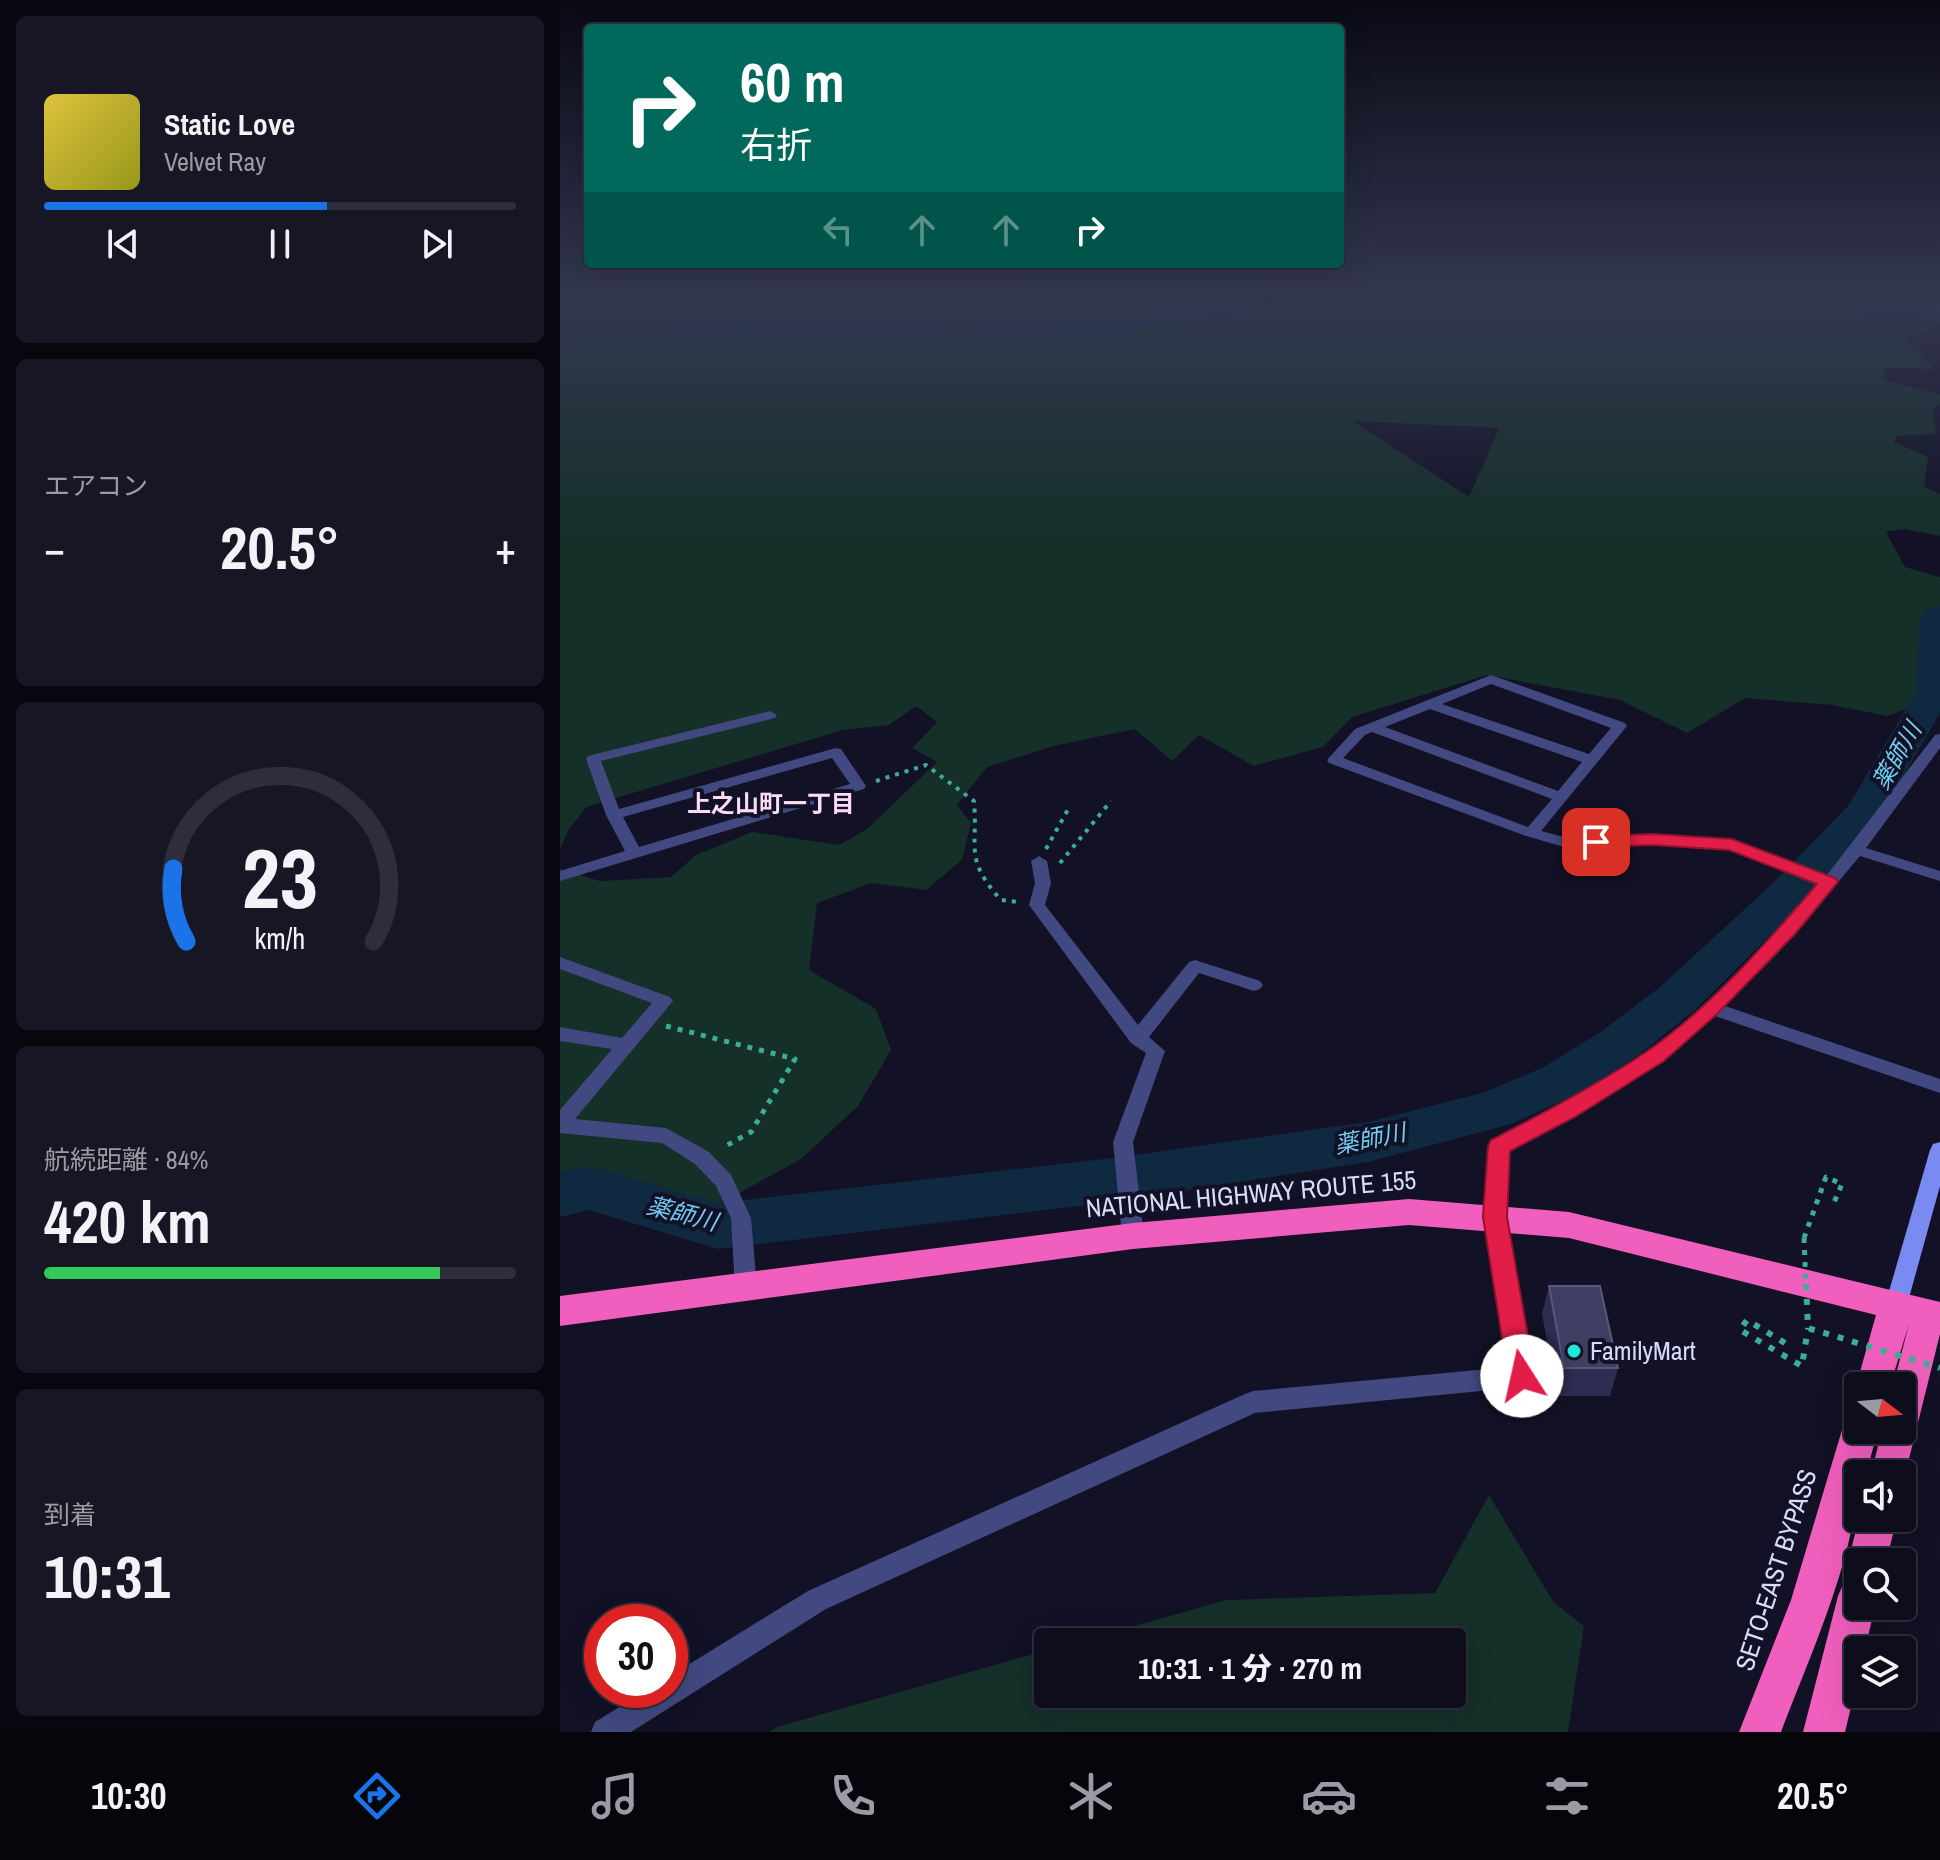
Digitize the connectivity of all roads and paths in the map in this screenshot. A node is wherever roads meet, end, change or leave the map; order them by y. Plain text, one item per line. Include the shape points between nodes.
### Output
1 (1430, 704) junction
2 (770, 715) dead end
3 (1372, 727) junction
4 (1940, 738) edge
5 (1591, 760) junction
6 (859, 786) junction
7 (1561, 797) junction
8 (1111, 801) dead end
9 (1070, 806) dead end
10 (614, 815) junction
11 (1531, 833) junction
12 (1856, 850) junction
13 (634, 853) junction
14 (1039, 861) joint
15 (560, 876) edge
16 (1940, 876) edge
17 (1829, 882) junction
18 (1043, 883) junction
19 (1037, 905) junction
20 (560, 963) edge
21 (1254, 985) dead end
22 (1711, 1008) junction
23 (647, 1021) junction
24 (560, 1034) edge
25 (1138, 1038) junction
26 (626, 1045) junction
27 (1940, 1086) edge
28 (560, 1124) edge
29 (1940, 1150) edge
30 (702, 1158) junction
31 (1832, 1207) dead end
32 (1495, 1217) junction
33 (1133, 1236) junction
34 (746, 1288) junction
35 (560, 1311) edge
36 (1921, 1312) edge
37 (1808, 1328) junction
38 (1785, 1343) dead end
39 (1940, 1368) edge
40 (1882, 1372) edge
41 (1910, 1372) edge
42 (1856, 1444) edge
43 (1852, 1620) edge
44 (605, 1732) edge
45 (1760, 1732) edge
46 (1824, 1732) edge

1 - 3 street
1 - 5 street
1 - 5 street via 1491,679 1620,726
2 - 10 street via 593,759
3 - 7 street
3 - 11 street via 1360,732 1334,760
4 - 12 street
5 - 7 street
6 - 10 street via 836,752
6 - 13 street
6 - 19 path via 926,765 974,801 972,855 986,883 1001,900
7 - 11 street
8 - 18 path
9 - 14 path
10 - 13 street
11 - 17 street via 1568,843 1653,839 1732,844
12 - 16 street
12 - 17 street
13 - 15 street
14 - 18 street
17 - 22 street
18 - 19 street
19 - 25 street
20 - 23 street via 664,1001
21 - 25 street via 1195,966
22 - 27 street
22 - 32 street via 1656,1056 1499,1146
23 - 26 street
23 - 30 path via 795,1059 751,1132
24 - 26 street
25 - 33 street via 1156,1051 1123,1142
26 - 28 street
28 - 30 street via 666,1136
29 - 36 street
30 - 34 street via 724,1181 741,1218
31 - 37 path, bridge via 1842,1184 1826,1177 1804,1238
32 - 33 highway, NATIONAL HIGHWAY ROUTE 155 via 1409,1212
32 - 36 highway, NATIONAL HIGHWAY ROUTE 155 via 1569,1225
32 - 44 street via 1522,1376 1253,1402 817,1600
33 - 34 highway, NATIONAL HIGHWAY ROUTE 155
34 - 35 highway, NATIONAL HIGHWAY ROUTE 155
36 - 40 highway
36 - 41 highway
37 - 38 path via 1802,1366 1740,1330 1747,1320
37 - 39 path, bridge
42 - 45 highway, SETO-EAST BYPASS via 1811,1600
43 - 46 highway

